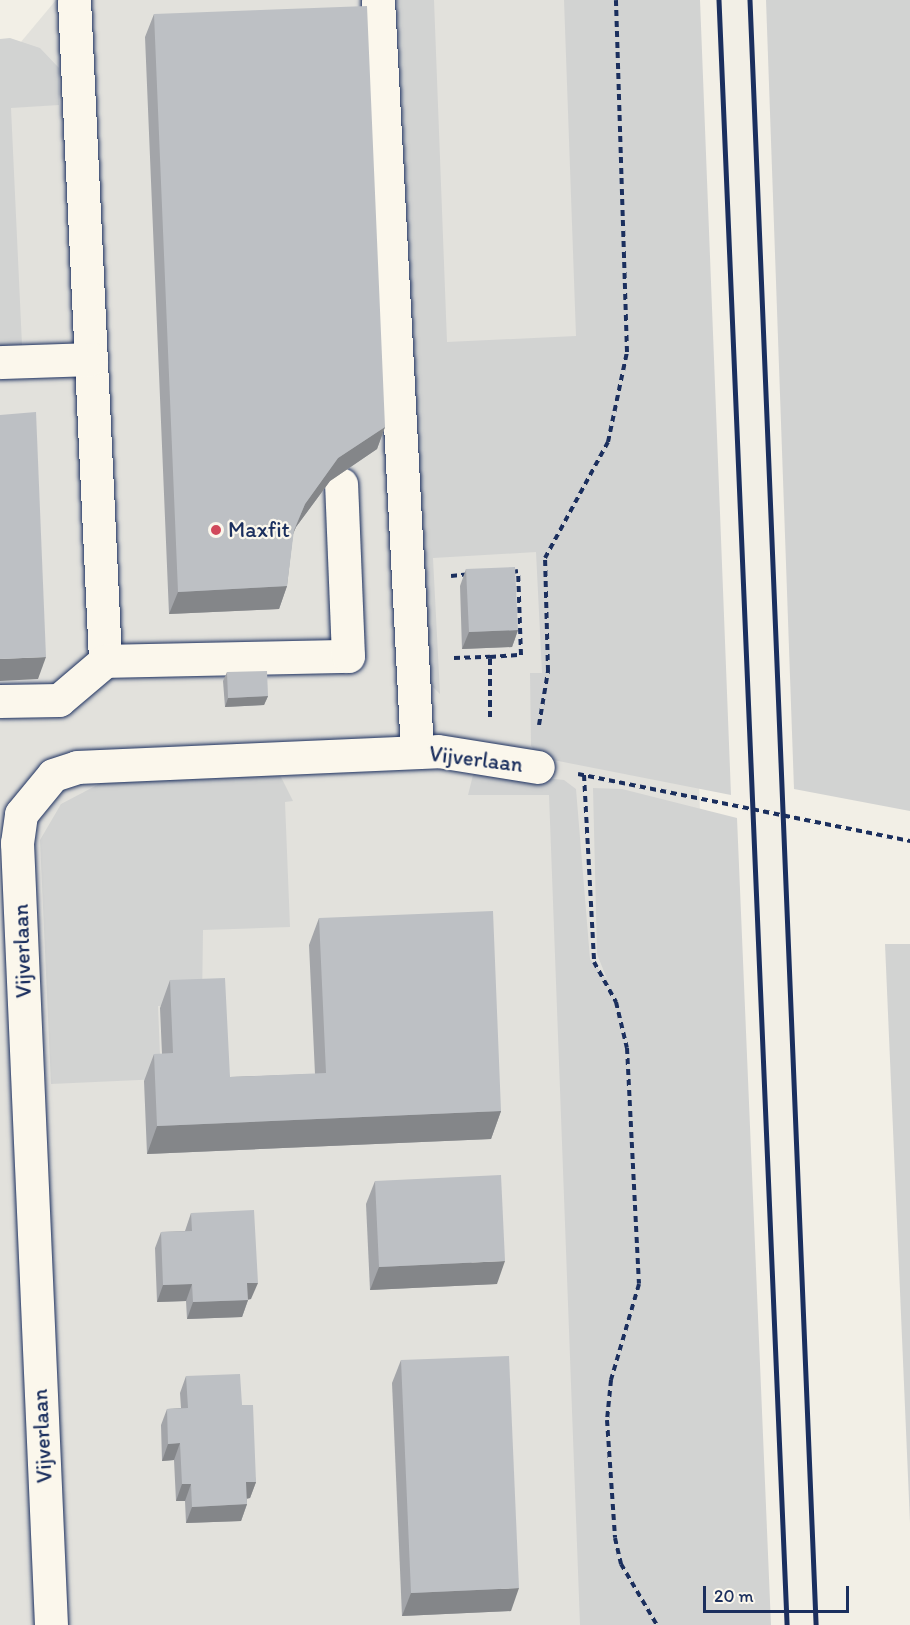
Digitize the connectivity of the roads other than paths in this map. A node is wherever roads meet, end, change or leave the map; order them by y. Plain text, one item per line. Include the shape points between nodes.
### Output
1 (74, 0) edge
2 (378, 0) edge
3 (91, 359) junction
4 (0, 362) edge
5 (341, 484) edge
6 (105, 661) junction
7 (0, 701) edge
8 (417, 752) junction
9 (538, 766) road end
10 (13, 1079) edge
11 (51, 1625) edge

1 - 3 street
2 - 8 street
3 - 4 street
3 - 6 street
5 - 6 street via 348,656
6 - 7 street via 59,700
8 - 9 street, Vijverlaan
8 - 10 street, Vijverlaan via 77,767 53,775 21,814 17,843
10 - 11 street, Vijverlaan

